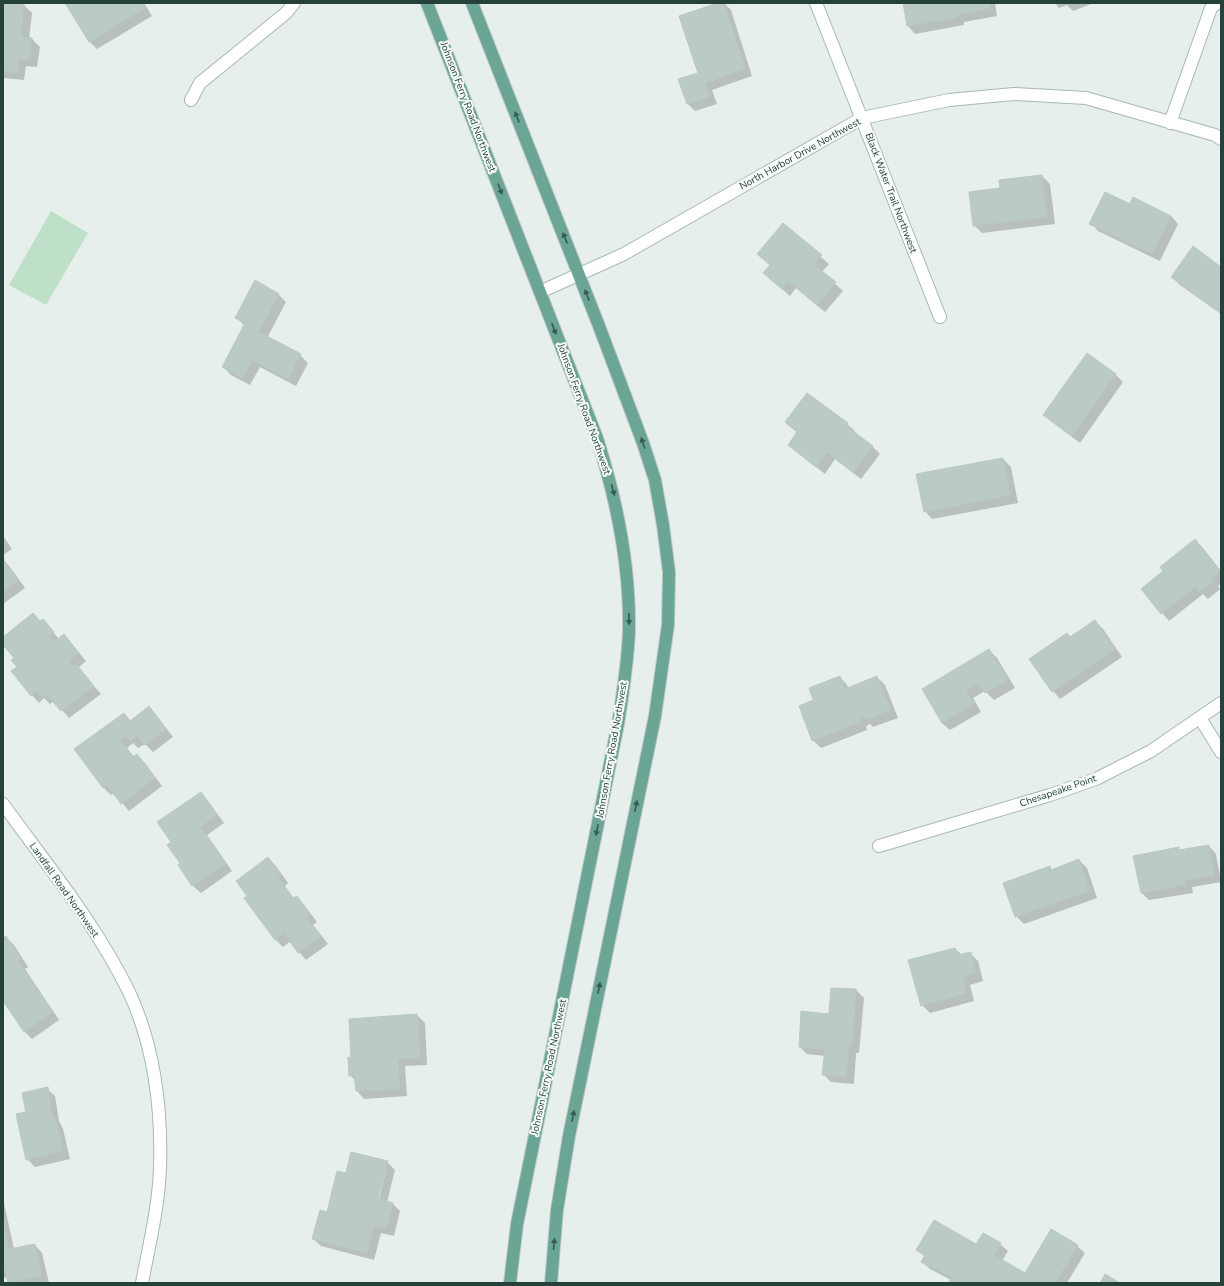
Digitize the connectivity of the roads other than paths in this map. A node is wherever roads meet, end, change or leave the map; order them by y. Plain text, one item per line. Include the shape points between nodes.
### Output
1 (294, 3) edge
2 (427, 3) edge
3 (472, 3) edge
4 (816, 3) edge
5 (1217, 3) edge
6 (191, 100) dead end
7 (862, 118) junction
8 (1170, 123) junction
9 (1221, 139) edge
10 (579, 275) junction
11 (540, 292) junction
12 (940, 317) dead end
13 (1221, 703) edge
14 (1200, 718) junction
15 (1221, 752) edge
16 (3, 804) edge
17 (879, 846) dead end
18 (142, 1283) edge
19 (510, 1283) edge
20 (551, 1283) edge

1 - 6 street via 200,83
2 -> 11 main road, Johnson Ferry Road Northwest
10 -> 3 main road
4 - 7 street, Black Water Trail Northwest
5 - 8 street via 1211,8
7 - 8 street, North Harbor Drive Northwest via 949,100 1014,94 1086,98
7 - 10 street, North Harbor Drive Northwest via 624,254
7 - 12 street, Black Water Trail Northwest
8 - 9 street, North Harbor Drive Northwest via 1215,135
10 - 11 street, North Harbor Drive Northwest
20 -> 10 main road via 557,1210 569,1136 655,716 669,599 669,572 654,480 630,406
11 -> 19 main road, Johnson Ferry Road Northwest via 596,438 614,496 626,566 629,632 618,724 517,1224
13 - 14 street, Chesapeake Point
14 - 15 street
14 - 17 street, Chesapeake Point via 1151,751 1096,778 1050,795
16 - 18 street, Landfall Road Northwest via 90,923 129,993 143,1030 155,1083 160,1121 160,1168 155,1214

